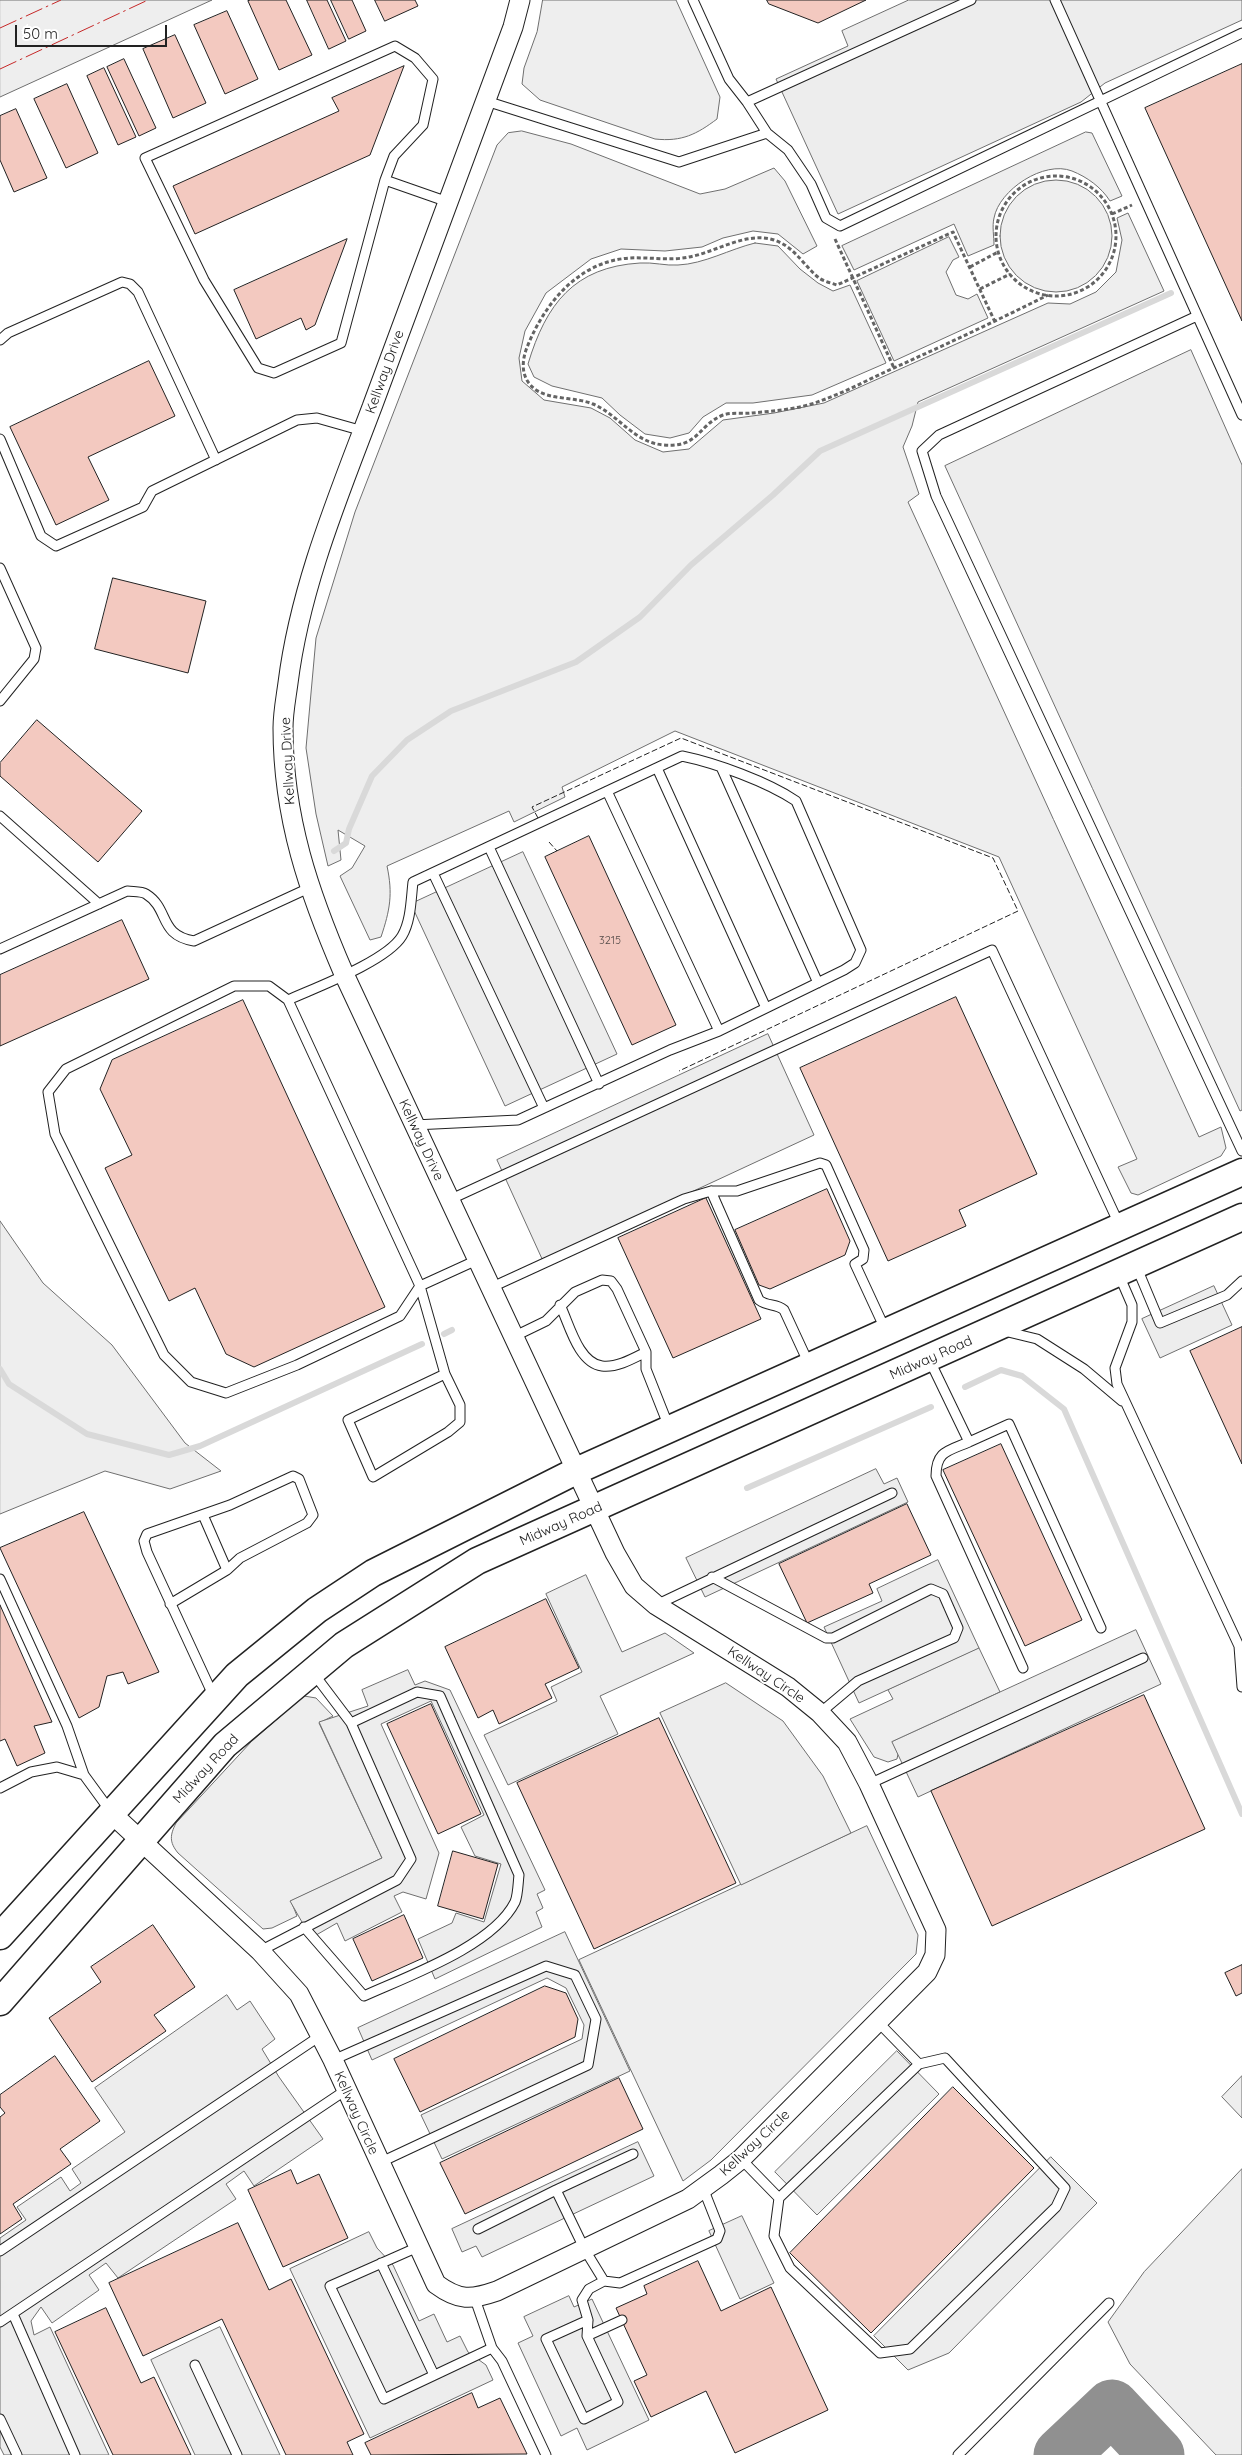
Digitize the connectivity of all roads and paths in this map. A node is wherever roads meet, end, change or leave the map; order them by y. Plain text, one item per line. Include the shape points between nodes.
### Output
1 (520, 0) edge
2 (693, 0) edge
3 (971, 0) edge
4 (1055, 0) edge
5 (1242, 33) edge
6 (486, 101) junction
7 (1101, 101) junction
8 (747, 102) junction
9 (767, 133) junction
10 (385, 180) junction
11 (1145, 199) junction
12 (448, 202) junction
13 (1112, 214) junction
14 (826, 218) junction
15 (998, 252) junction
16 (970, 267) junction
17 (1010, 274) junction
18 (853, 279) junction
19 (980, 289) junction
20 (1048, 295) junction
21 (1198, 316) junction
22 (995, 322) junction
23 (0, 340) edge
24 (894, 368) junction
25 (1242, 415) edge
26 (363, 431) junction
27 (0, 440) edge
28 (216, 460) junction
29 (0, 568) edge
30 (3, 584) edge
31 (0, 701) edge
32 (721, 767) junction
33 (657, 768) junction
34 (608, 791) junction
35 (0, 816) edge
36 (489, 847) junction
37 (433, 873) junction
38 (309, 888) junction
39 (99, 904) junction
40 (0, 949) edge
41 (344, 974) junction
42 (818, 983) junction
43 (288, 1000) junction
44 (766, 1008) junction
45 (719, 1031) junction
46 (599, 1084) junction
47 (544, 1108) junction
48 (414, 1125) junction
49 (1242, 1151) edge
50 (1242, 1172) edge
51 (711, 1191) junction
52 (449, 1200) junction
53 (1242, 1217) edge
54 (1120, 1226) junction
55 (477, 1260) junction
56 (1127, 1269) junction
57 (1242, 1281) edge
58 (420, 1286) junction
59 (490, 1288) junction
60 (560, 1305) junction
61 (996, 1328) junction
62 (886, 1332) junction
63 (513, 1337) junction
64 (646, 1352) junction
65 (929, 1359) junction
66 (810, 1365) junction
67 (445, 1374) junction
68 (1124, 1402) junction
69 (670, 1429) junction
70 (969, 1442) junction
71 (576, 1471) junction
72 (892, 1493) dead end
73 (594, 1510) junction
74 (203, 1515) junction
75 (227, 1570) junction
76 (712, 1577) junction
77 (1, 1583) edge
78 (170, 1604) junction
79 (656, 1605) junction
80 (1101, 1628) dead end
81 (1143, 1658) dead end
82 (1023, 1668) dead end
83 (313, 1671) junction
84 (1242, 1687) edge
85 (215, 1699) junction
86 (820, 1714) junction
87 (351, 1723) junction
88 (84, 1775) junction
89 (869, 1784) junction
90 (0, 1788) edge
91 (111, 1812) junction
92 (140, 1841) junction
93 (304, 1926) junction
94 (3, 1928) edge
95 (260, 1951) junction
96 (0, 2002) edge
97 (878, 2022) junction
98 (320, 2036) junction
99 (333, 2060) junction
100 (919, 2064) junction
101 (346, 2090) junction
102 (633, 2154) dead end
103 (741, 2158) junction
104 (379, 2163) junction
105 (703, 2188) junction
106 (556, 2190) junction
107 (779, 2198) junction
108 (478, 2229) dead end
109 (418, 2247) junction
110 (585, 2250) junction
111 (0, 2251) edge
112 (381, 2263) junction
113 (604, 2281) junction
114 (475, 2299) junction
115 (1109, 2303) dead end
116 (13, 2314) junction
117 (588, 2320) junction
118 (622, 2320) dead end
119 (0, 2322) edge
120 (587, 2336) junction
121 (492, 2348) junction
122 (195, 2365) dead end
123 (434, 2375) junction
124 (0, 2419) edge
125 (17, 2455) edge
126 (76, 2455) edge
127 (237, 2455) edge
128 (546, 2455) edge
129 (958, 2455) edge

1 - 6 street, Kellway Drive via 514,27
2 - 8 lane via 729,78
3 - 8 lane
4 - 7 lane
5 - 7 lane
6 - 9 lane via 679,162
6 - 12 street, Kellway Drive
7 - 11 lane
7 - 14 lane via 840,226
8 - 9 lane
9 - 14 lane via 788,150 810,184
10 - 10 lane via 394,156 424,125 434,79 414,58 395,46 145,158 204,280 258,368 274,373 341,343
10 - 12 lane
11 - 13 path
11 - 21 lane
12 - 26 street, Kellway Drive
13 - 15 path via 1103,198 1073,178 1054,176 1037,179 1020,187 999,216
13 - 20 path via 1114,249 1108,266 1097,280 1074,293
14 - 18 path
15 - 16 path
15 - 17 path
16 - 18 path via 953,232
16 - 19 path
17 - 19 path
17 - 20 path via 1033,292
18 - 24 path
18 - 24 path via 837,285 820,279 787,246 756,238 686,258 626,258 599,265 571,282 550,303 534,329 523,370 527,382 538,391 592,404 640,438 664,445 695,439 707,425 723,415 780,410 818,402
19 - 22 path
20 - 22 path
21 - 25 lane
21 - 49 lane via 939,435 922,451 936,496
22 - 24 path
23 - 28 lane via 8,333 122,282 130,284 138,292
26 - 28 lane via 317,418 297,420
26 - 38 street, Kellway Drive via 305,591 290,666 283,736 290,809
27 - 28 lane via 41,536 56,546 143,507 152,491
29 - 30 lane
30 - 31 lane via 36,648 34,659
32 - 33 lane via 682,756
32 - 42 lane
32 - 42 lane via 785,793 796,801 802,811 861,950 855,963
33 - 34 lane
33 - 44 lane
34 - 36 lane
34 - 45 lane
35 - 39 lane
36 - 37 lane
36 - 46 lane
37 - 41 lane via 413,882 408,922 402,937 379,959
37 - 47 lane
38 - 39 lane via 194,941 179,938 168,926 157,904 144,893 127,891
38 - 41 street, Kellway Drive
39 - 40 lane
41 - 43 lane
41 - 48 street, Kellway Drive
42 - 44 lane
43 - 58 lane
43 - 58 lane via 269,986 234,986 66,1069 48,1092 55,1134 164,1355 191,1382 226,1393 297,1365 400,1316
44 - 45 lane
45 - 46 lane
46 - 47 lane
47 - 48 lane via 518,1120
48 - 52 street, Kellway Drive
50 - 54 main road
51 - 59 lane via 684,1199
51 - 62 lane via 737,1191 816,1164 826,1165 864,1250 863,1259 856,1263
51 - 66 lane via 759,1300 767,1306 780,1306 784,1310
52 - 54 lane via 992,950
52 - 55 street, Kellway Drive
53 - 56 main road, Midway Road
54 - 56 main road
54 - 62 main road
55 - 58 lane
55 - 59 street, Kellway Drive
56 - 57 lane via 1160,1323 1227,1295
56 - 61 main road, Midway Road
56 - 68 lane via 1132,1322 1115,1368
58 - 67 lane
59 - 63 street, Kellway Drive
60 - 63 lane via 546,1321
60 - 64 lane via 583,1355 593,1362 602,1366 616,1365
60 - 64 lane via 575,1292 602,1280 611,1281
61 - 65 main road, Midway Road
61 - 68 lane via 1037,1339 1084,1369
62 - 66 main road
63 - 71 street, Kellway Drive
64 - 69 lane via 648,1376
65 - 70 lane
65 - 73 main road, Midway Road
66 - 69 main road
67 - 67 lane via 348,1420 373,1477 460,1422 460,1405
68 - 84 lane via 1238,1646
69 - 71 main road
70 - 80 lane via 1009,1424
70 - 82 lane via 942,1454 936,1462 936,1476
71 - 73 street, Kellway Circle
71 - 85 main road via 373,1572 274,1643
72 - 76 lane
73 - 79 street, Kellway Circle via 634,1586
73 - 83 main road, Midway Road via 477,1561 344,1645
74 - 75 lane
74 - 75 lane via 293,1476 298,1479 313,1515 307,1523 240,1558
74 - 78 lane via 147,1534 144,1541
75 - 78 lane
76 - 79 lane
76 - 86 lane via 826,1638 834,1638 931,1589 943,1594 958,1628 954,1638 858,1681
77 - 88 lane via 67,1726
78 - 85 lane
79 - 86 street, Kellway Circle via 788,1687
81 - 89 lane
83 - 87 lane
83 - 92 main road, Midway Road via 225,1745
85 - 91 main road
86 - 89 street, Kellway Circle via 847,1742
87 - 93 lane via 411,1859 397,1880
87 - 93 lane via 418,1692 440,1696 519,1875 516,1901 472,1946 364,1996
88 - 90 lane via 57,1767 31,1772
88 - 91 lane
89 - 97 street, Kellway Circle via 936,1930 935,1955 927,1972
91 - 92 street, Kellway Circle
91 - 94 main road
92 - 95 street, Kellway Circle
92 - 96 main road, Midway Road
93 - 95 lane
95 - 98 street, Kellway Circle via 299,1994
97 - 100 lane
97 - 103 street, Kellway Circle
98 - 99 street, Kellway Circle
98 - 111 lane
99 - 101 street, Kellway Circle
99 - 104 lane via 546,1966 575,1975 588,2002 596,2020 588,2065
100 - 107 lane
100 - 107 lane via 945,2058 1065,2188 1056,2207 910,2349 880,2353 790,2268 774,2236
101 - 104 street, Kellway Circle
101 - 116 lane
102 - 106 lane
103 - 105 street, Kellway Circle
103 - 107 lane
104 - 109 street, Kellway Circle
105 - 110 street, Kellway Circle
105 - 113 lane via 720,2231 716,2239 620,2283
106 - 108 lane
106 - 110 lane
109 - 112 lane
109 - 114 street, Kellway Circle via 436,2284 451,2295
110 - 113 lane
110 - 114 street, Kellway Circle
112 - 123 lane
112 - 123 lane via 330,2286 384,2399
113 - 117 lane via 589,2289 582,2300
114 - 121 lane
115 - 129 lane
116 - 119 lane
116 - 126 lane
117 - 120 lane
117 - 120 lane via 546,2339 584,2419 618,2402
118 - 120 lane
121 - 123 lane
121 - 128 lane via 502,2362
122 - 127 lane
124 - 125 lane

